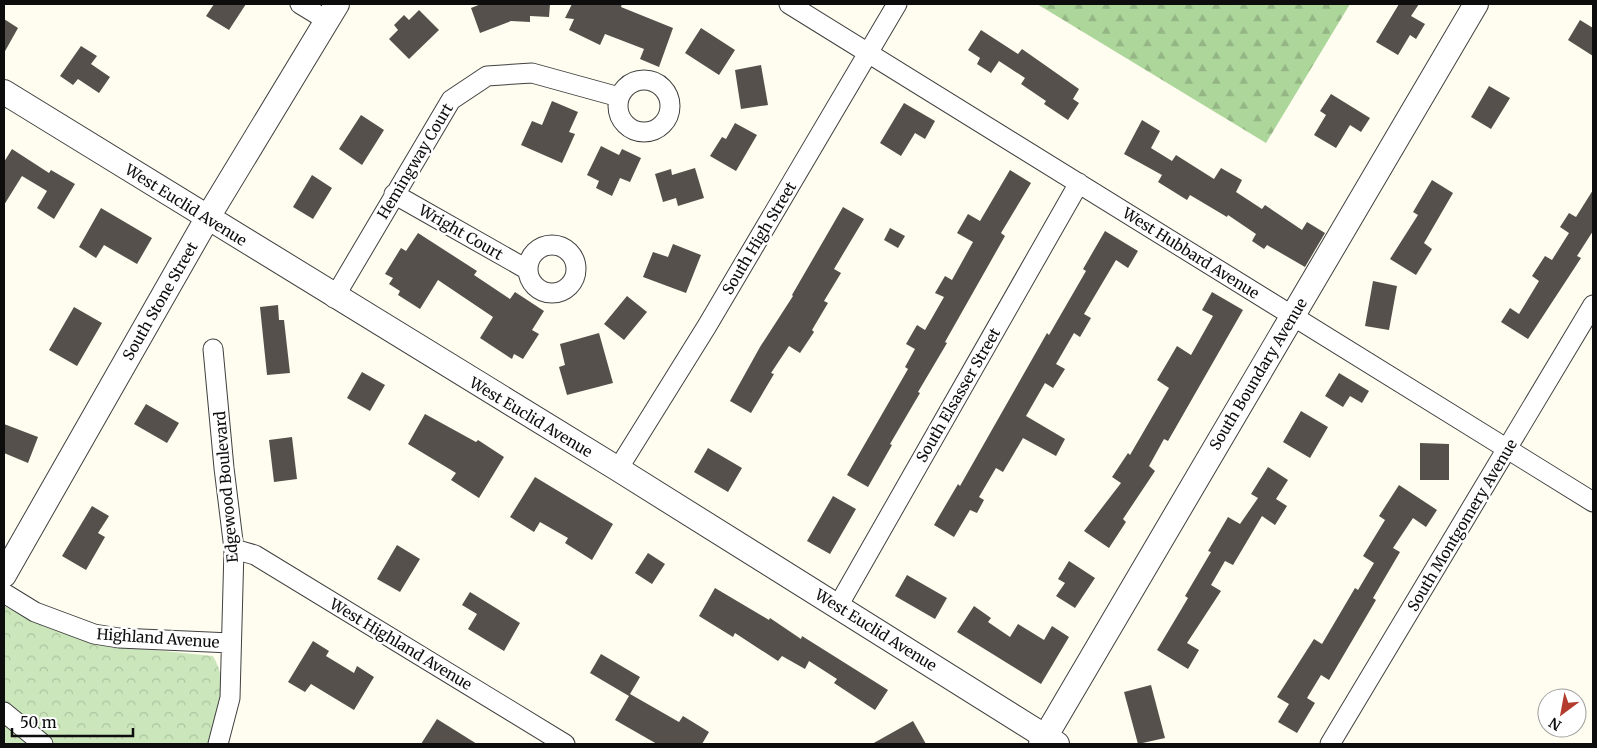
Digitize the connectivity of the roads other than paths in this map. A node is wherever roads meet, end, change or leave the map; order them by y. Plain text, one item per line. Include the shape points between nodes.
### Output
1 (300, 4) edge
2 (789, 4) edge
3 (897, 4) edge
4 (1476, 4) edge
5 (332, 12) edge
6 (869, 52) junction
7 (4, 92) edge
8 (619, 96) dead end
9 (1079, 183) junction
10 (394, 194) junction
11 (208, 218) junction
12 (528, 270) dead end
13 (334, 298) junction
14 (1593, 305) edge
15 (1292, 315) junction
16 (213, 349) dead end
17 (1507, 449) junction
18 (618, 470) junction
19 (1593, 502) edge
20 (234, 549) junction
21 (4, 575) edge
22 (4, 593) edge
23 (838, 606) junction
24 (231, 643) junction
25 (4, 712) edge
26 (1043, 742) edge
27 (43, 744) edge
28 (218, 744) edge
29 (565, 744) edge
30 (1330, 744) edge

1 - 5 street
2 - 6 street, West Hubbard Avenue
3 - 6 street, South High Street
4 - 15 street, South Boundary Avenue
5 - 11 street, South Stone Street
6 - 9 street, West Hubbard Avenue
6 - 18 street, South High Street
7 - 11 street, West Euclid Avenue
8 - 10 street, Hemingway Court via 532,72 488,76 451,100
9 - 15 street, West Hubbard Avenue
9 - 23 street, South Elsasser Street
10 - 12 street, Wright Court
10 - 13 street, Hemingway Court
11 - 13 street, West Euclid Avenue
11 - 21 street, South Stone Street
13 - 18 street, West Euclid Avenue
14 - 17 street, South Montgomery Avenue
15 - 17 street, West Hubbard Avenue
15 - 26 street, South Boundary Avenue
16 - 20 street, Edgewood Boulevard
17 - 19 street, West Hubbard Avenue
17 - 30 street, South Montgomery Avenue
18 - 23 street, West Euclid Avenue
20 - 24 street, Edgewood Boulevard
20 - 29 street, West Highland Avenue via 255,555
22 - 24 street, Highland Avenue via 35,612 94,634
23 - 26 street, West Euclid Avenue
24 - 28 street, Edgewood Boulevard via 230,698
25 - 27 street

